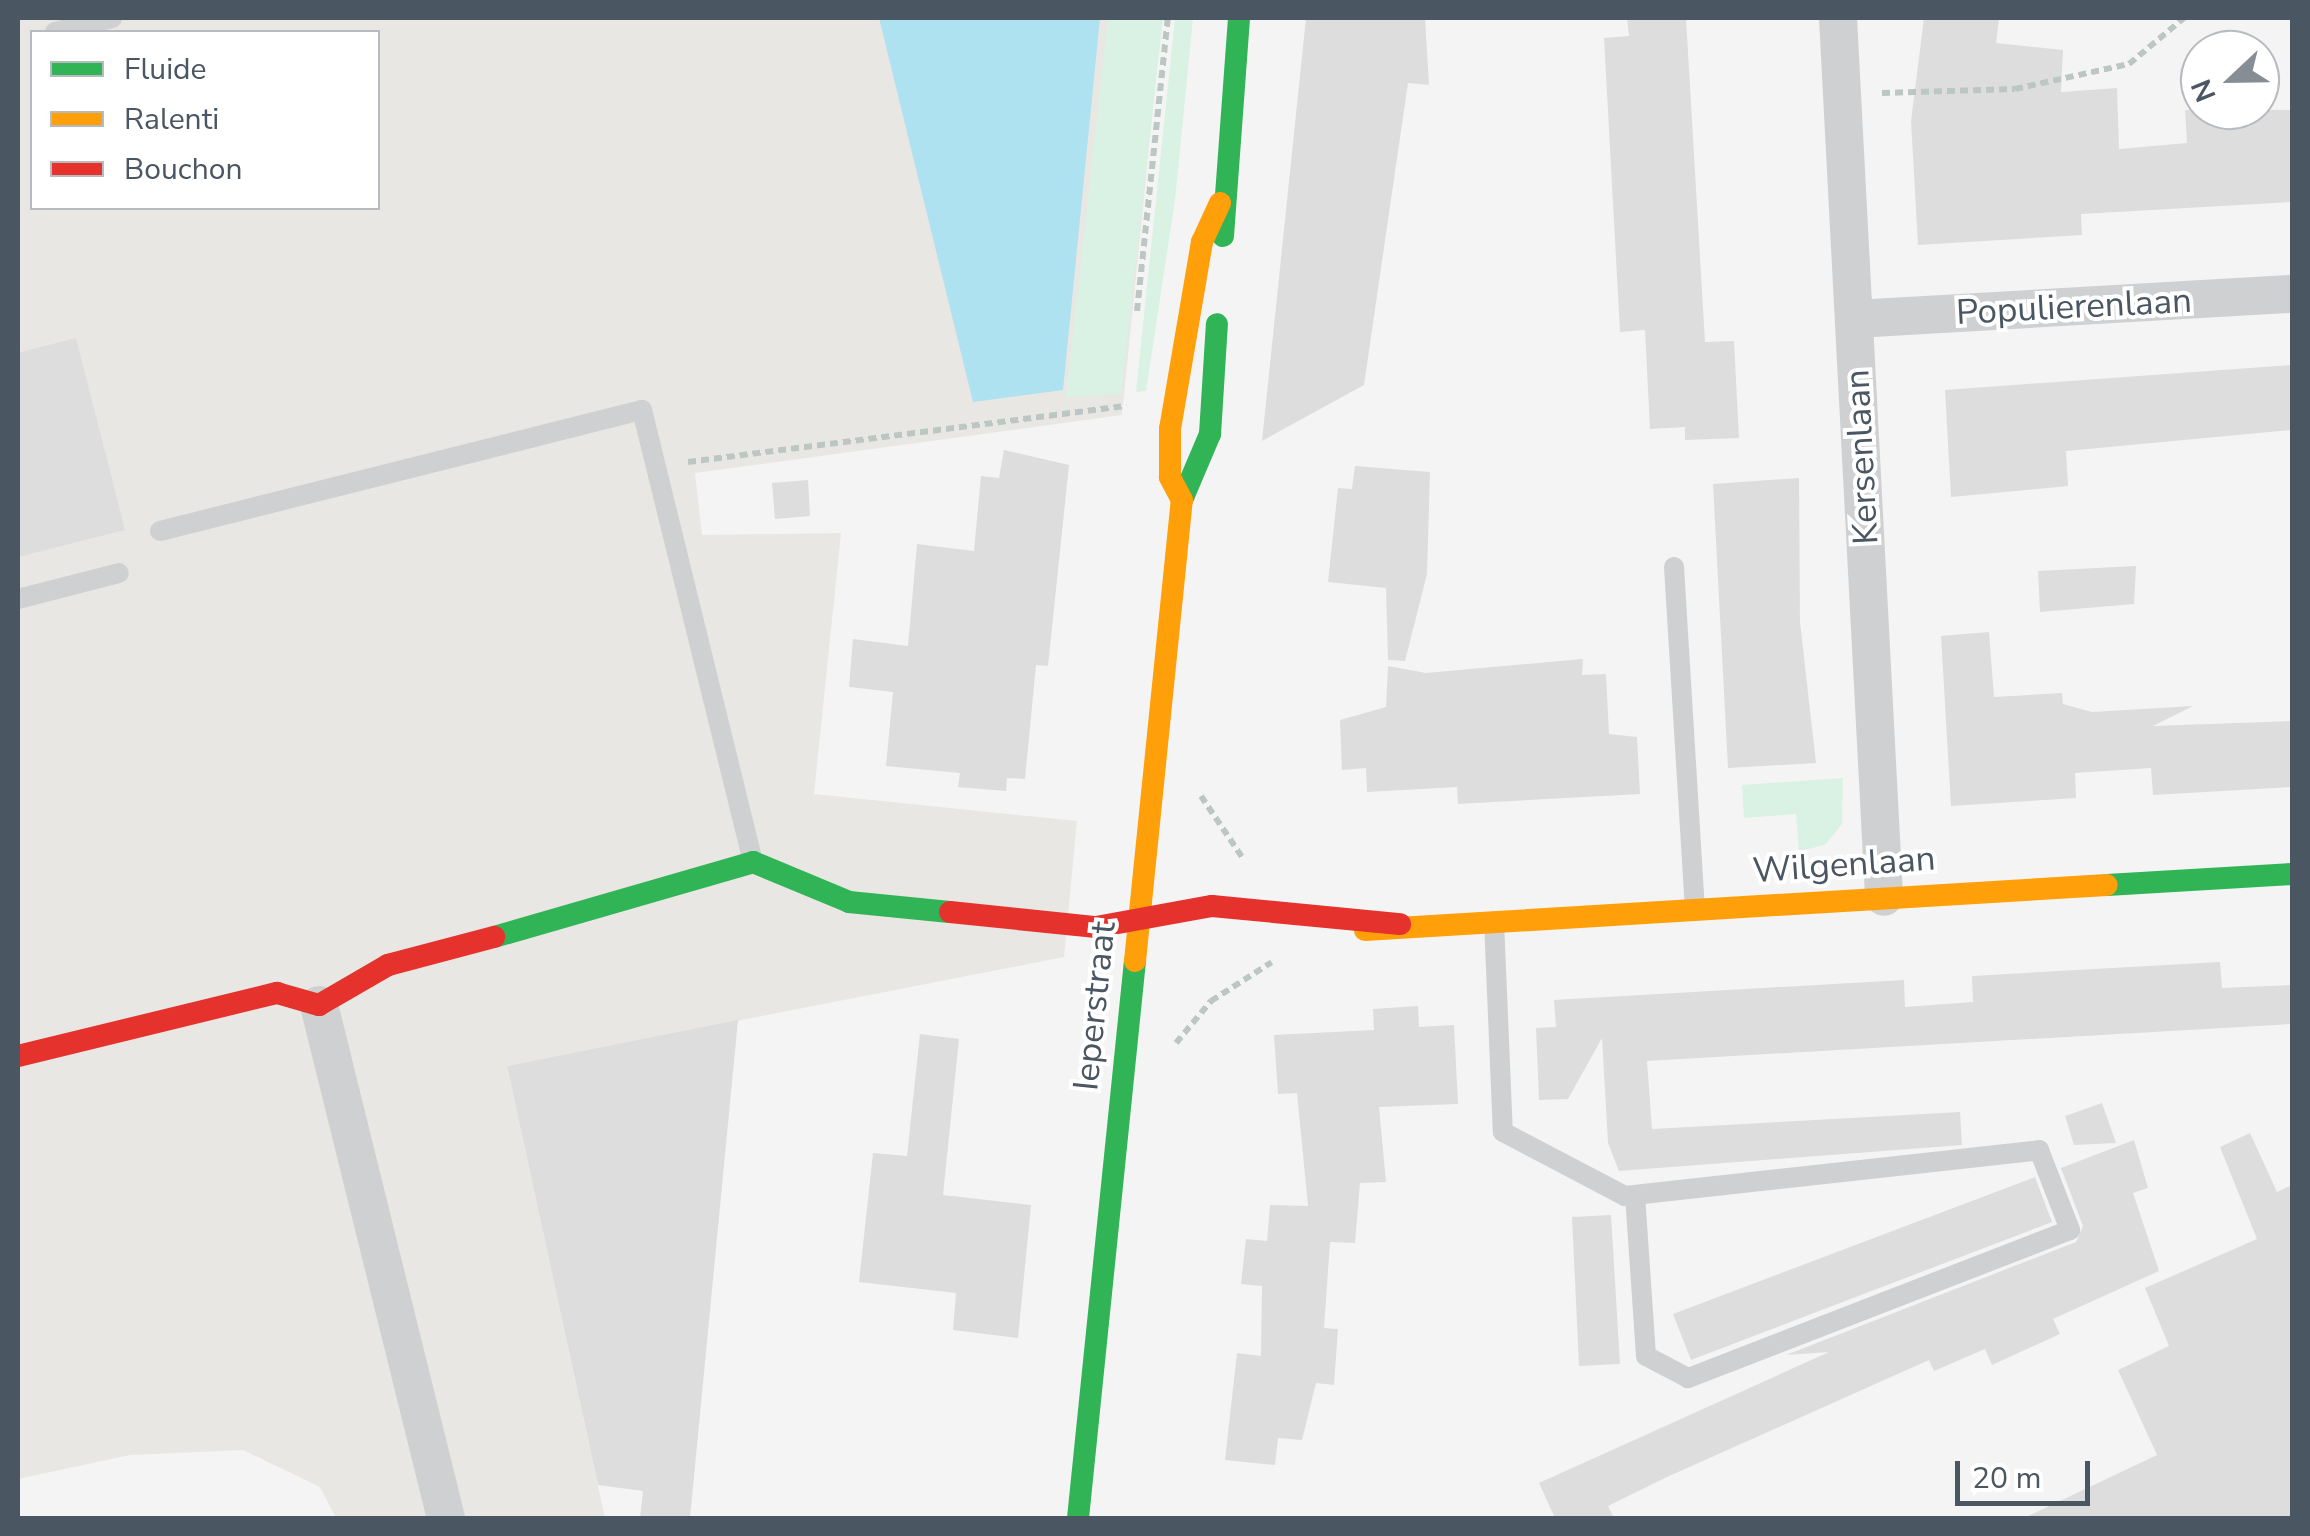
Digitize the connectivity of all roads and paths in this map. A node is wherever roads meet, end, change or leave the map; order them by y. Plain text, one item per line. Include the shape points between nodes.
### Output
1 (112, 18) edge
2 (1168, 18) edge
3 (1239, 18) edge
4 (1838, 18) edge
5 (2184, 18) edge
6 (63, 30) edge
7 (1836, 92) junction
8 (1220, 203) junction
9 (2292, 294) edge
10 (1855, 320) junction
11 (1135, 328) dead end
12 (1129, 387) dead end
13 (1127, 406) junction
14 (1137, 415) dead end
15 (658, 468) junction
16 (1182, 500) junction
17 (160, 531) dead end
18 (1674, 567) dead end
19 (118, 573) dead end
20 (18, 599) edge
21 (753, 862) junction
22 (2292, 874) edge
23 (1884, 897) junction
24 (1695, 910) junction
25 (1494, 919) junction
26 (1138, 924) junction
27 (1400, 924) junction
28 (1186, 943) dead end
29 (1284, 951) joint
30 (320, 1004) junction
31 (1170, 1047) dead end
32 (18, 1056) edge
33 (1635, 1195) junction
34 (446, 1518) edge
35 (1078, 1518) edge

1 - 6 lane
2 - 11 path
3 - 8 street, Ieperstraat
4 - 7 street, Kersenlaan
5 - 7 path via 2129,64 2014,89
7 - 10 street, Kersenlaan
8 - 16 street, Ieperstraat via 1210,434
8 - 16 street, Ieperstraat via 1202,242 1170,429 1170,477
9 - 10 street, Populierenlaan
10 - 23 street, Kersenlaan
12 - 13 path
13 - 14 path
13 - 15 path
15 - 17 lane via 642,410
15 - 21 lane
16 - 26 street, Ieperstraat
18 - 24 lane
19 - 20 lane
21 - 26 street, Wilgenlaan via 849,902 1096,927
21 - 30 street via 712,881 388,965
22 - 23 street, Wilgenlaan
23 - 24 street, Wilgenlaan
24 - 25 street, Wilgenlaan
25 - 27 street, Wilgenlaan
25 - 33 lane via 1503,1132
26 - 27 street, Wilgenlaan via 1212,906
26 - 28 street
26 - 35 street, Ieperstraat
27 - 29 street, Wilgenlaan
29 - 31 path via 1240,979
30 - 32 street via 258,996
30 - 34 street
33 - 33 lane via 2039,1150 2070,1230 1688,1378 1646,1356

